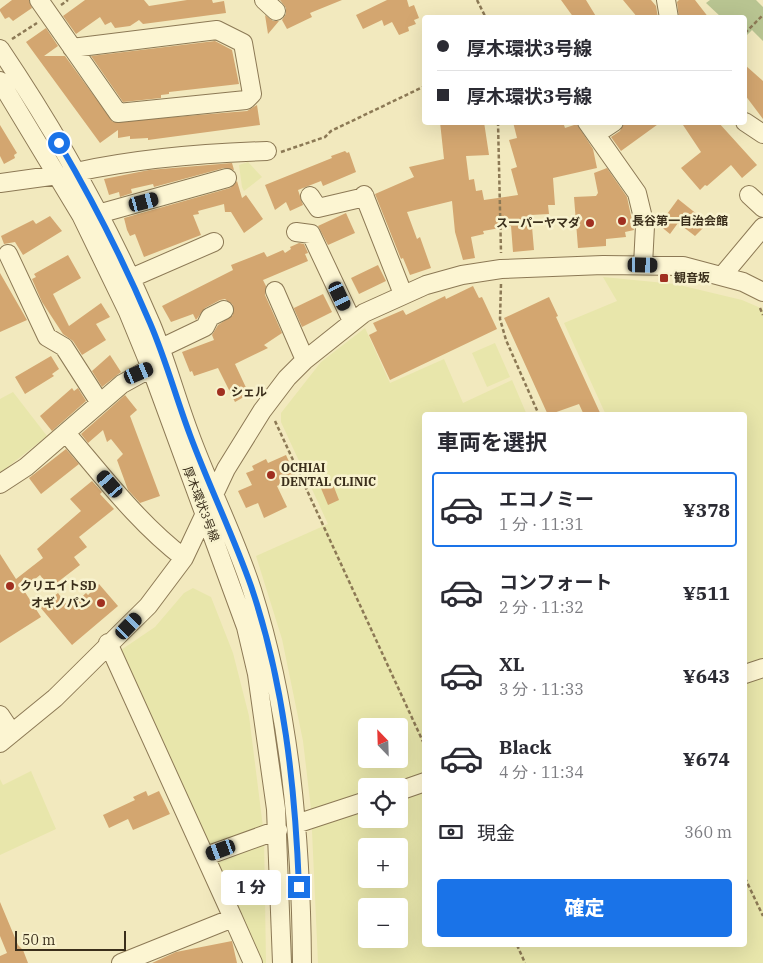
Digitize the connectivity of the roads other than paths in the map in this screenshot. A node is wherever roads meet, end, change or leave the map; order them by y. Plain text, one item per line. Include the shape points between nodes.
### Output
1 (46, 11) edge
2 (5, 44) edge
3 (72, 48) junction
4 (0, 81) edge
5 (747, 123) edge
6 (591, 128) edge
7 (763, 134) edge
8 (267, 151) road end
9 (76, 172) junction
10 (58, 175) junction
11 (226, 178) dead end
12 (0, 183) edge
13 (310, 196) dead end
14 (749, 196) dead end
15 (763, 208) edge
16 (98, 214) junction
17 (763, 227) edge
18 (296, 232) dead end
19 (214, 242) dead end
20 (6, 262) edge
21 (643, 265) junction
22 (722, 276) junction
23 (129, 279) junction
24 (763, 292) edge
25 (402, 294) junction
26 (275, 299) dead end
27 (224, 310) dead end
28 (352, 321) junction
29 (159, 349) junction
30 (305, 360) junction
31 (151, 368) junction
32 (100, 403) junction
33 (66, 433) junction
34 (0, 484) edge
35 (214, 494) junction
36 (205, 514) junction
37 (184, 558) junction
38 (108, 643) junction
39 (763, 668) edge
40 (747, 673) edge
41 (0, 715) edge
42 (6, 738) edge
43 (422, 783) edge
44 (408, 788) edge
45 (358, 804) edge
46 (296, 824) junction
47 (278, 830) junction
48 (206, 856) junction
49 (233, 918) junction
50 (121, 963) edge
51 (253, 963) edge
52 (282, 963) edge
53 (302, 963) edge

1 - 3 street
2 - 9 street, 厚木環状3号線
3 - 3 street via 118,113 246,100 252,94 243,43 217,30
4 - 10 street, 厚木環状3号線
5 - 7 street
6 - 21 street via 637,193 645,226
8 - 9 street via 128,160
9 - 16 street, 厚木環状3号線
10 - 12 street
10 - 31 street, 厚木環状3号線 via 128,312
11 - 16 street via 202,185 178,198
13 - 25 street via 318,208 364,196
14 - 15 street
16 - 23 street, 厚木環状3号線
17 - 22 street
18 - 28 street via 311,234
19 - 23 street
20 - 32 street via 47,337 47,343 64,347
21 - 22 street via 683,266
21 - 25 street via 488,270
22 - 24 street
23 - 29 street, 厚木環状3号線
25 - 28 street
26 - 30 street
27 - 29 street via 210,317 205,327
28 - 30 street
29 - 35 street, 厚木環状3号線
30 - 35 street via 262,411 233,455
31 - 32 street via 122,384
31 - 36 street, 厚木環状3号線
32 - 33 street
33 - 34 street
33 - 37 street via 132,510
35 - 36 street
35 - 46 street, 厚木環状3号線 via 251,586 276,680
36 - 37 street
36 - 47 street, 厚木環状3号線 via 246,627 262,707
37 - 38 street via 148,606
38 - 42 street via 55,698
38 - 48 street
39 - 40 street
41 - 42 street
43 - 44 street
45 - 46 street
46 - 53 street, 厚木環状3号線
47 - 48 street
47 - 52 street, 厚木環状3号線
48 - 49 street
49 - 50 street
49 - 51 street

